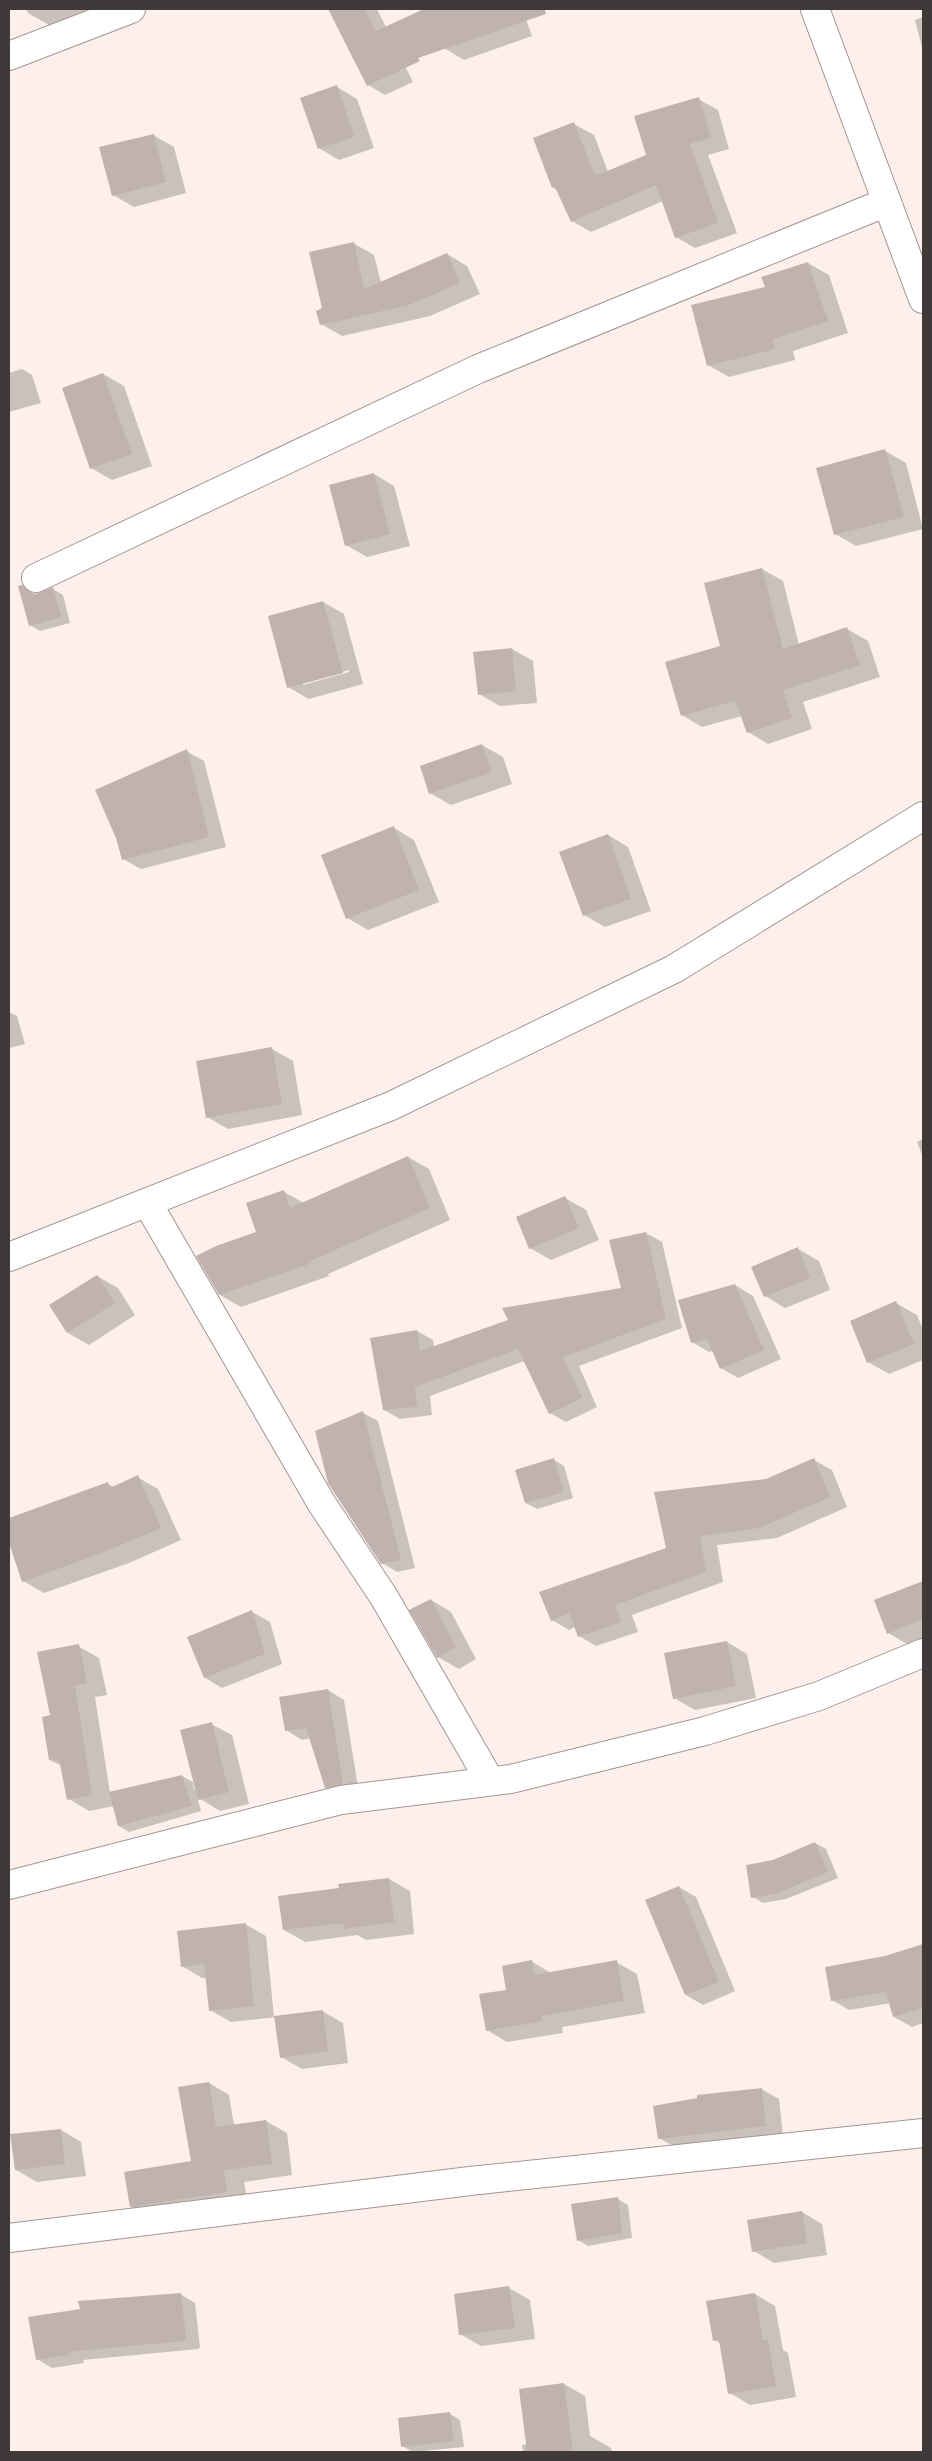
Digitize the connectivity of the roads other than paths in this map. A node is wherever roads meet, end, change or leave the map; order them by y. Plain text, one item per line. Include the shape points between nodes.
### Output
1 (131, 9) edge
2 (815, 9) edge
3 (9, 56) edge
4 (887, 202) junction
5 (923, 299) edge
6 (36, 578) dead end
7 (923, 816) edge
8 (148, 1204) junction
9 (9, 1258) edge
10 (923, 1653) edge
11 (490, 1781) junction
12 (9, 1886) edge
13 (923, 2133) edge
14 (9, 2238) edge

1 - 3 street
2 - 4 street
4 - 5 street
4 - 6 street via 478,369
7 - 8 street via 674,969 391,1106
8 - 9 street
8 - 11 street via 322,1504 384,1597
10 - 11 street via 819,1696 705,1731 511,1779
11 - 12 street via 341,1800
13 - 14 street via 480,2180

